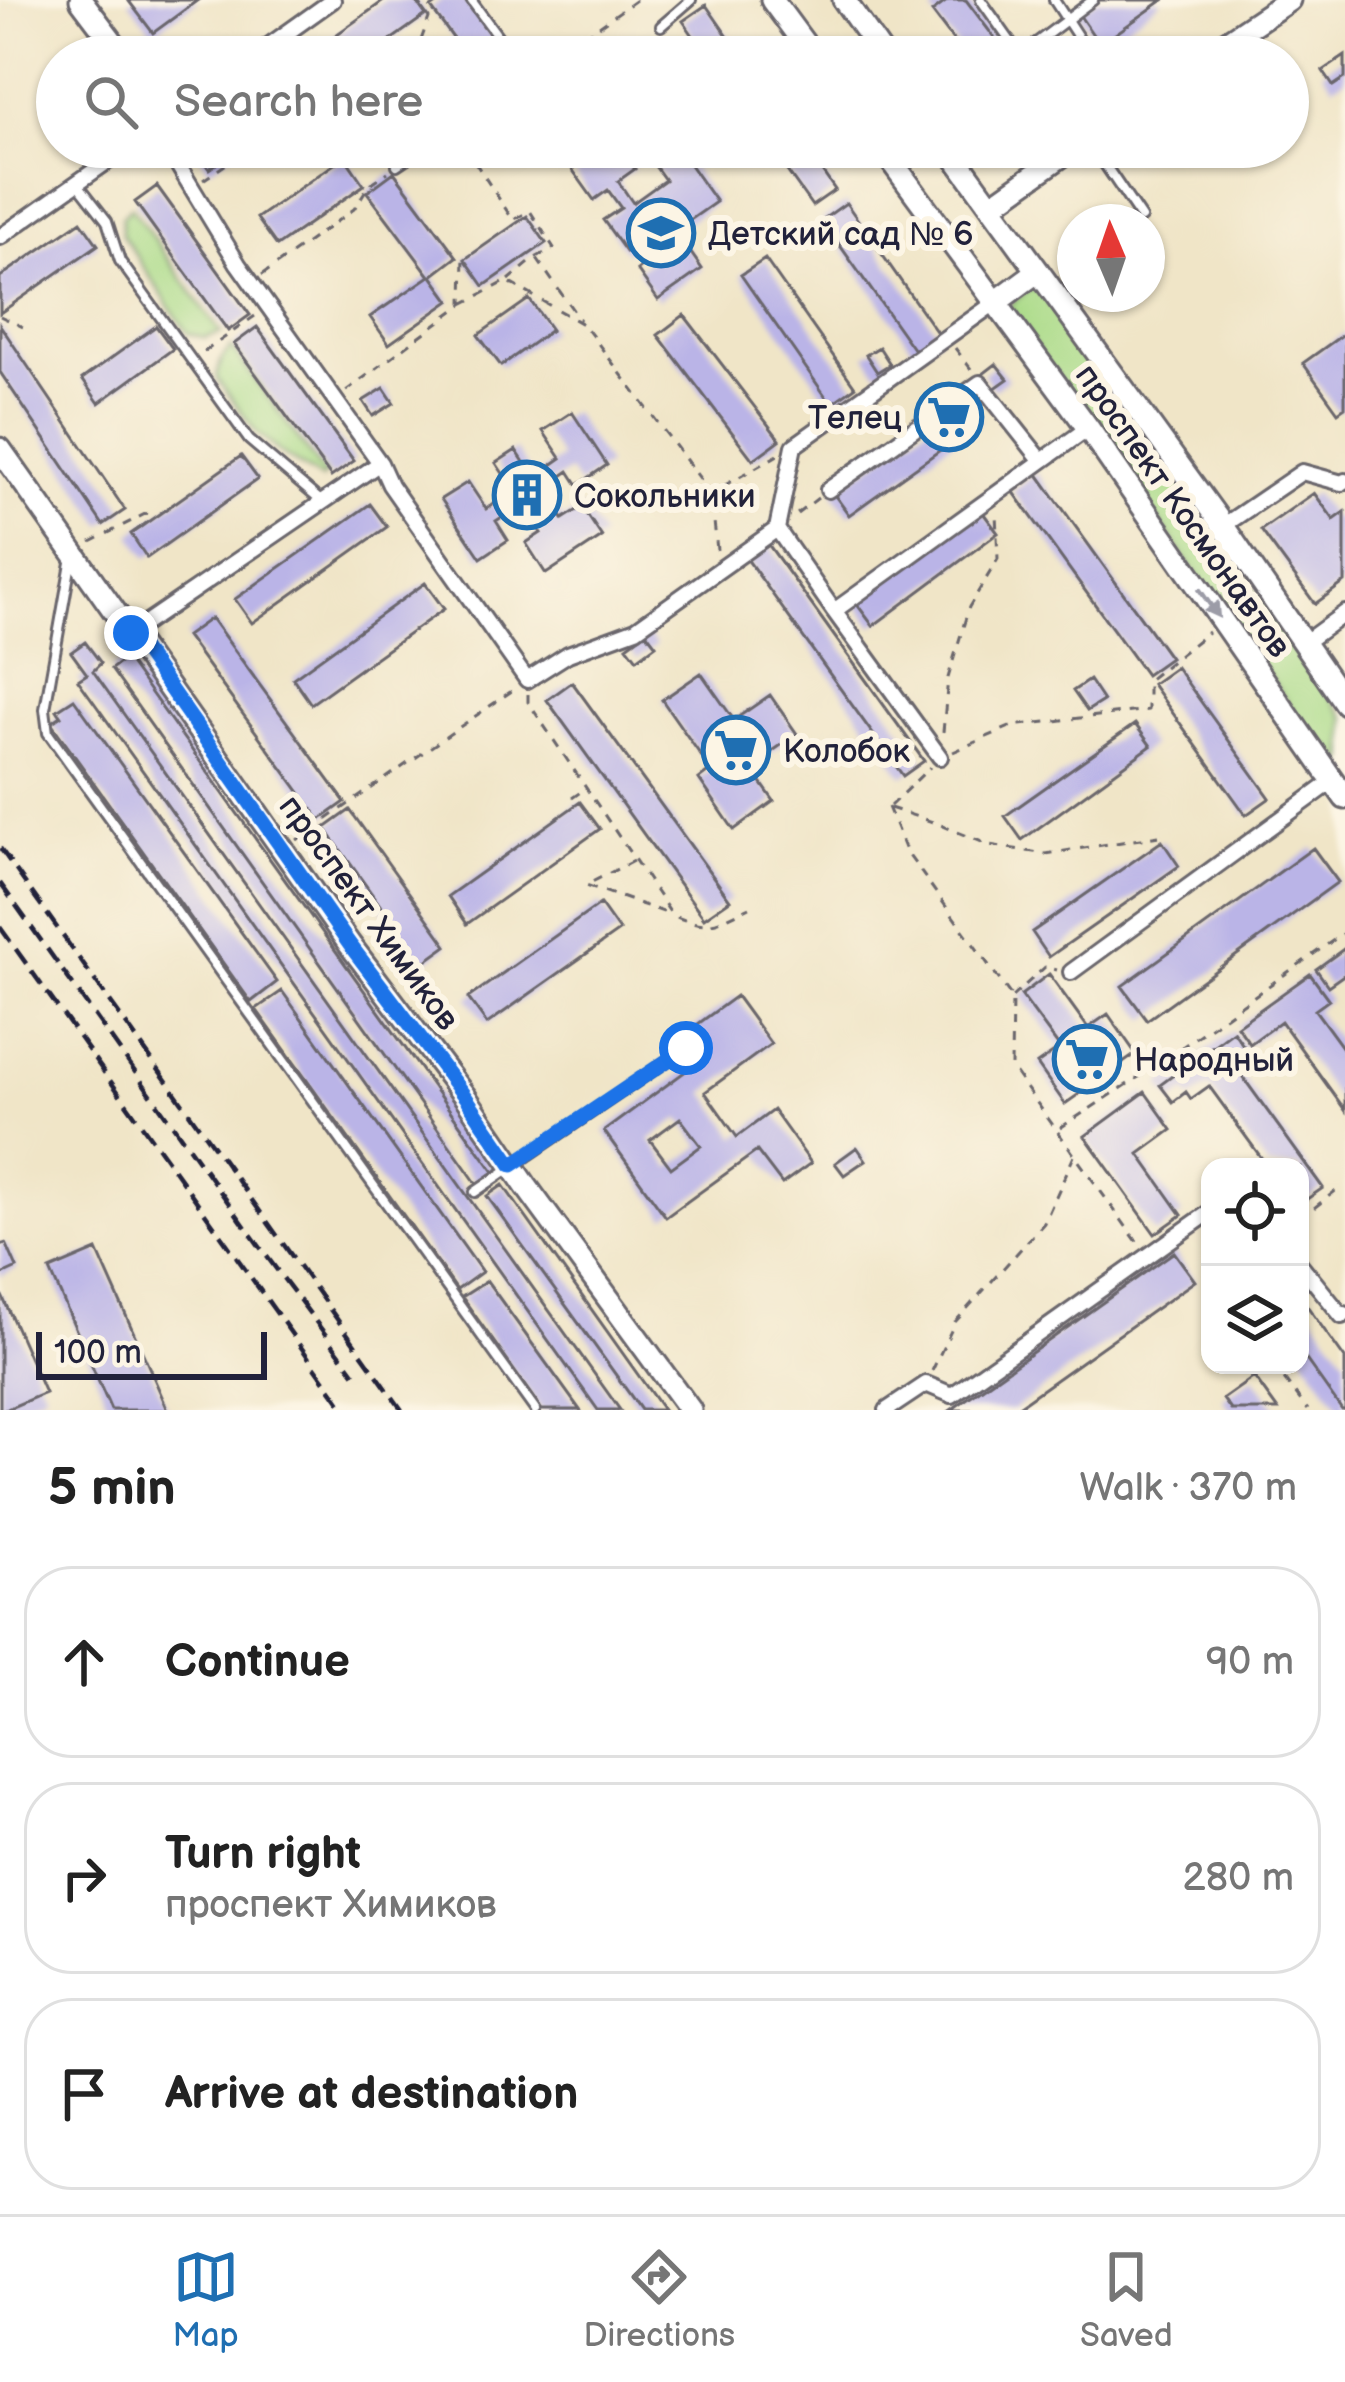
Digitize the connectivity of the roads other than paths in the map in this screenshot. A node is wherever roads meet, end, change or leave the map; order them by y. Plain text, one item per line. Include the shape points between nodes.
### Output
1 (81, 0) edge
2 (333, 0) edge
3 (471, 0) edge
4 (691, 0) edge
5 (772, 0) edge
6 (844, 0) edge
7 (981, 0) edge
8 (1054, 0) edge
9 (1093, 0) edge
10 (1289, 0) edge
11 (1065, 20) junction
12 (661, 26) dead end
13 (108, 36) edge
14 (282, 36) edge
15 (498, 36) edge
16 (799, 36) edge
17 (869, 36) edge
18 (1007, 36) edge
19 (1044, 36) edge
20 (1076, 36) edge
21 (1235, 36) edge
22 (99, 168) edge
23 (180, 168) edge
24 (896, 168) edge
25 (963, 168) edge
26 (1044, 168) edge
27 (1107, 168) edge
28 (77, 184) junction
29 (1132, 204) edge
30 (991, 206) junction
31 (0, 237) edge
32 (1038, 271) junction
33 (996, 302) junction
34 (1088, 428) junction
35 (0, 449) edge
36 (1042, 461) junction
37 (380, 464) junction
38 (1345, 481) edge
39 (828, 490) road end
40 (323, 502) junction
41 (1223, 526) junction
42 (777, 530) junction
43 (73, 551) junction
44 (834, 611) junction
45 (1345, 613) edge
46 (131, 633) junction
47 (1304, 643) junction
48 (1345, 703) edge
49 (940, 758) road end
50 (1341, 784) edge
51 (1071, 972) road end
52 (686, 1048) dead end
53 (512, 1165) junction
54 (475, 1192) dead end
55 (1201, 1218) edge
56 (1302, 1266) edge
57 (1345, 1314) edge
58 (536, 1410) edge
59 (690, 1410) edge
60 (887, 1410) edge

1 - 13 street
2 - 14 street
3 - 15 lane
4 - 12 lane
5 - 16 main road
6 - 17 main road
7 - 18 lane
8 - 11 lane
9 - 11 lane
10 - 21 main road
11 - 19 lane
11 - 20 lane
22 - 28 street
23 - 37 street
24 - 33 main road, проспект Космонавтов
25 - 30 main road, проспект Космонавтов
26 - 30 main road
27 - 29 lane
28 - 31 street
28 - 40 lane via 106,221 121,261 249,440
30 - 32 main road, проспект Космонавтов
32 - 33 main road
32 - 41 main road, проспект Космонавтов
33 - 34 main road, проспект Космонавтов
33 - 42 street via 794,446
34 - 36 street
34 -> 50 main road, проспект Космонавтов
35 - 43 main road, проспект Химиков
36 - 39 street via 980,383
36 - 44 street
37 - 40 street
37 - 42 street via 527,680 636,628
38 - 41 street via 1302,472
40 - 46 street
41 - 47 main road, проспект Космонавтов
42 - 44 street
43 - 46 main road, проспект Химиков
43 - 58 lane via 45,710 48,733
44 - 49 street
45 - 47 street
46 - 53 main road, проспект Химиков
47 - 48 main road, проспект Космонавтов
50 - 51 street
52 - 53 lane
53 - 54 lane
53 - 59 main road, проспект Химиков
55 - 60 street via 952,1395 926,1384
56 - 57 street

